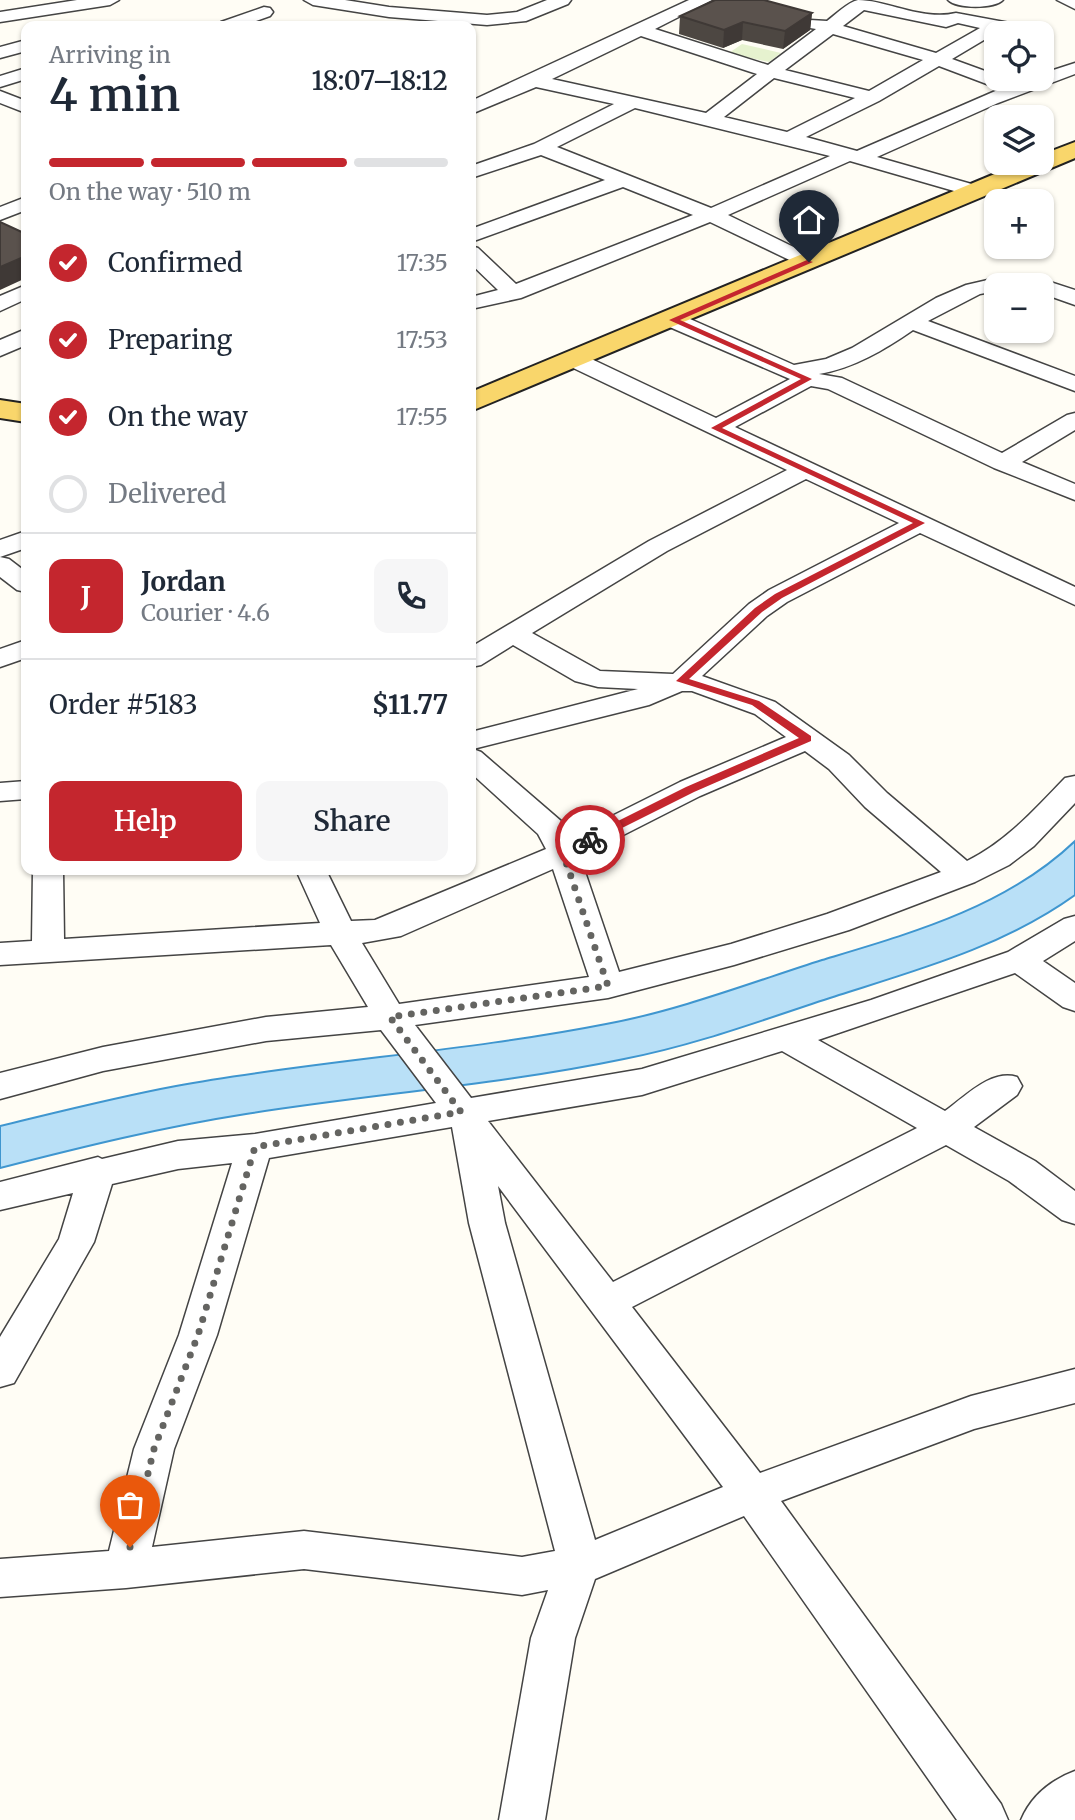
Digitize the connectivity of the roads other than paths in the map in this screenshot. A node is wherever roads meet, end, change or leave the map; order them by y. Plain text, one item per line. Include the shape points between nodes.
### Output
1 (49, 0) edge
2 (313, 0) edge
3 (467, 0) edge
4 (562, 0) edge
5 (703, 0) edge
6 (994, 0) edge
7 (1066, 0) edge
8 (863, 2) edge
9 (1075, 4) edge
10 (960, 6) edge
11 (0, 7) edge
12 (112, 11) edge
13 (918, 16) junction
14 (0, 17) edge
15 (440, 17) junction
16 (265, 18) edge
17 (793, 18) edge
18 (237, 21) edge
19 (462, 21) edge
20 (987, 21) edge
21 (476, 23) edge
22 (831, 28) junction
23 (639, 30) junction
24 (984, 33) edge
25 (883, 42) junction
26 (21, 47) edge
27 (0, 53) edge
28 (936, 60) junction
29 (1075, 68) edge
30 (771, 72) junction
31 (21, 75) edge
32 (1054, 76) edge
33 (984, 77) edge
34 (534, 81) junction
35 (0, 82) edge
36 (1012, 91) edge
37 (0, 97) edge
38 (872, 97) junction
39 (633, 102) junction
40 (21, 106) edge
41 (476, 106) edge
42 (21, 108) edge
43 (0, 115) edge
44 (709, 119) junction
45 (789, 138) junction
46 (541, 148) junction
47 (1075, 149) edge
48 (855, 156) junction
49 (476, 170) edge
50 (624, 180) junction
51 (975, 191) junction
52 (21, 208) edge
53 (711, 215) junction
54 (3, 226) edge
55 (476, 234) edge
56 (476, 257) edge
57 (809, 262) junction
58 (984, 287) edge
59 (1054, 290) edge
60 (513, 293) junction
61 (21, 294) edge
62 (1075, 298) edge
63 (476, 302) edge
64 (0, 304) edge
65 (673, 320) junction
66 (911, 322) junction
67 (21, 338) edge
68 (0, 349) edge
69 (575, 360) junction
70 (798, 375) junction
71 (1075, 384) edge
72 (476, 400) edge
73 (0, 409) edge
74 (21, 412) edge
75 (1075, 420) edge
76 (715, 428) junction
77 (1003, 463) junction
78 (805, 470) junction
79 (1075, 493) edge
80 (920, 523) junction
81 (21, 541) edge
82 (0, 549) edge
83 (0, 565) edge
84 (21, 580) edge
85 (1075, 597) edge
86 (514, 634) junction
87 (476, 651) edge
88 (681, 681) junction
89 (807, 738) junction
90 (476, 740) edge
91 (476, 762) edge
92 (1075, 785) edge
93 (21, 790) edge
94 (0, 792) edge
95 (563, 853) junction
96 (964, 874) junction
97 (56, 875) edge
98 (313, 875) edge
99 (1075, 928) edge
100 (340, 932) junction
101 (48, 950) junction
102 (0, 954) edge
103 (1019, 960) junction
104 (608, 986) junction
105 (1075, 999) edge
106 (399, 1030) junction
107 (788, 1039) junction
108 (0, 1086) edge
109 (1005, 1086) dead end
110 (459, 1108) junction
111 (946, 1129) junction
112 (255, 1147) junction
113 (98, 1171) junction
114 (0, 1196) edge
115 (1075, 1210) edge
116 (606, 1303) junction
117 (0, 1371) edge
118 (1075, 1386) edge
119 (752, 1494) junction
120 (578, 1566) junction
121 (126, 1569) junction
122 (0, 1578) edge
123 (1075, 1793) edge
124 (522, 1820) edge
125 (985, 1820) edge
126 (1044, 1820) edge

1 - 11 street
2 - 15 street
3 - 15 street via 460,9
4 - 21 street via 520,17
5 - 23 street
6 - 10 street
7 - 9 street
8 - 13 street
8 - 22 street
10 - 13 street via 946,22
10 - 20 street
12 - 14 street
13 - 25 street
15 - 19 street
16 - 18 street
17 - 22 street
22 - 25 street
22 - 30 street
23 - 30 street
23 - 34 street
24 - 28 street
25 - 28 street
26 - 27 street
28 - 33 street
28 - 38 street
29 - 32 street
30 - 38 street
30 - 44 street
31 - 35 street
34 - 39 street
34 - 41 street
36 - 48 street
37 - 40 street
38 - 45 street
39 - 44 street
39 - 46 street
42 - 43 street
44 - 45 street
45 - 48 street
46 - 49 street
46 - 50 street
47 - 51 main road
48 - 51 street
48 - 53 street
50 - 53 street
50 - 55 street
51 - 57 main road
52 - 54 street
53 - 57 street
53 - 60 street
56 - 60 street
57 - 65 main road
58 - 66 street via 968,290
59 - 62 street
60 - 63 street
61 - 64 street
65 - 69 main road
65 - 70 street
66 - 70 street via 834,366
66 - 71 street
67 - 68 street
69 - 72 main road
69 - 76 street
70 - 76 street
70 - 77 street via 834,383
73 - 74 main road
75 - 77 street
76 - 78 street
77 - 79 street
78 - 80 street
78 - 86 street via 658,546
80 - 85 street
80 - 88 street via 778,596
81 - 82 street
83 - 84 street
86 - 87 street
86 - 88 street via 597,680
88 - 89 street via 756,703
88 - 90 street via 639,698
89 - 95 street via 690,789
89 - 96 street
91 - 95 street via 550,828
92 - 96 street via 1023,839 998,858
93 - 94 street
95 - 100 street via 409,922 375,931
95 - 104 street
96 - 104 street via 838,922
97 - 101 street
98 - 100 street
99 - 103 street
100 - 101 street
100 - 106 street
101 - 102 street
103 - 105 street
103 - 107 street
104 - 106 street
106 - 108 street via 266,1029 103,1059
106 - 110 street
107 - 110 street via 642,1082
107 - 111 street
109 - 111 street
110 - 112 street
110 - 116 street
110 - 120 street
111 - 115 street via 1022,1171
111 - 116 street
112 - 113 street via 178,1155
112 - 121 street via 198,1335 154,1449
113 - 114 street
113 - 117 street via 76,1242
116 - 119 street
118 - 119 street via 971,1413
119 - 120 street
119 - 125 street
120 - 121 street via 522,1576 304,1550
120 - 124 street via 553,1638
121 - 122 street
123 - 126 street

